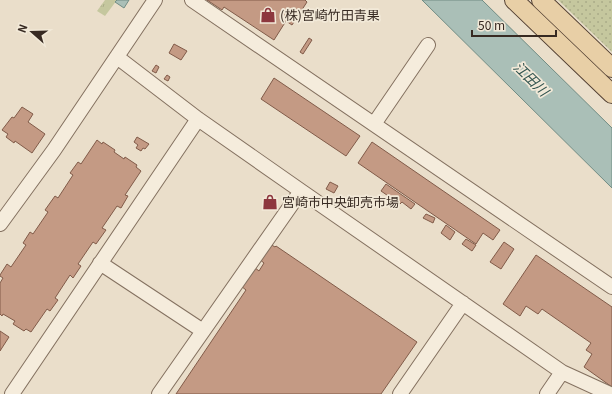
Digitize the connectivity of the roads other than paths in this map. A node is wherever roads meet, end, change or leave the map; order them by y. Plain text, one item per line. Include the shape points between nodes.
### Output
1 (155, 0) edge
2 (192, 0) edge
3 (514, 0) edge
4 (541, 0) edge
5 (428, 45) dead end
6 (117, 57) junction
7 (612, 68) edge
8 (612, 94) edge
9 (198, 119) junction
10 (374, 124) junction
11 (301, 192) junction
12 (0, 224) edge
13 (100, 263) junction
14 (612, 287) edge
15 (463, 303) junction
16 (203, 331) junction
17 (562, 372) junction
18 (12, 394) edge
19 (159, 394) edge
20 (400, 394) edge
21 (547, 394) edge
22 (610, 394) edge

1 - 6 street
2 - 10 street
3 - 8 main road
4 - 7 main road
5 - 10 street
6 - 9 street
6 - 12 street
9 - 11 street
9 - 13 street
10 - 14 street
11 - 15 street
11 - 16 street
13 - 16 street
13 - 18 street
15 - 17 street
15 - 20 street
16 - 19 street
17 - 21 street
17 - 22 street

